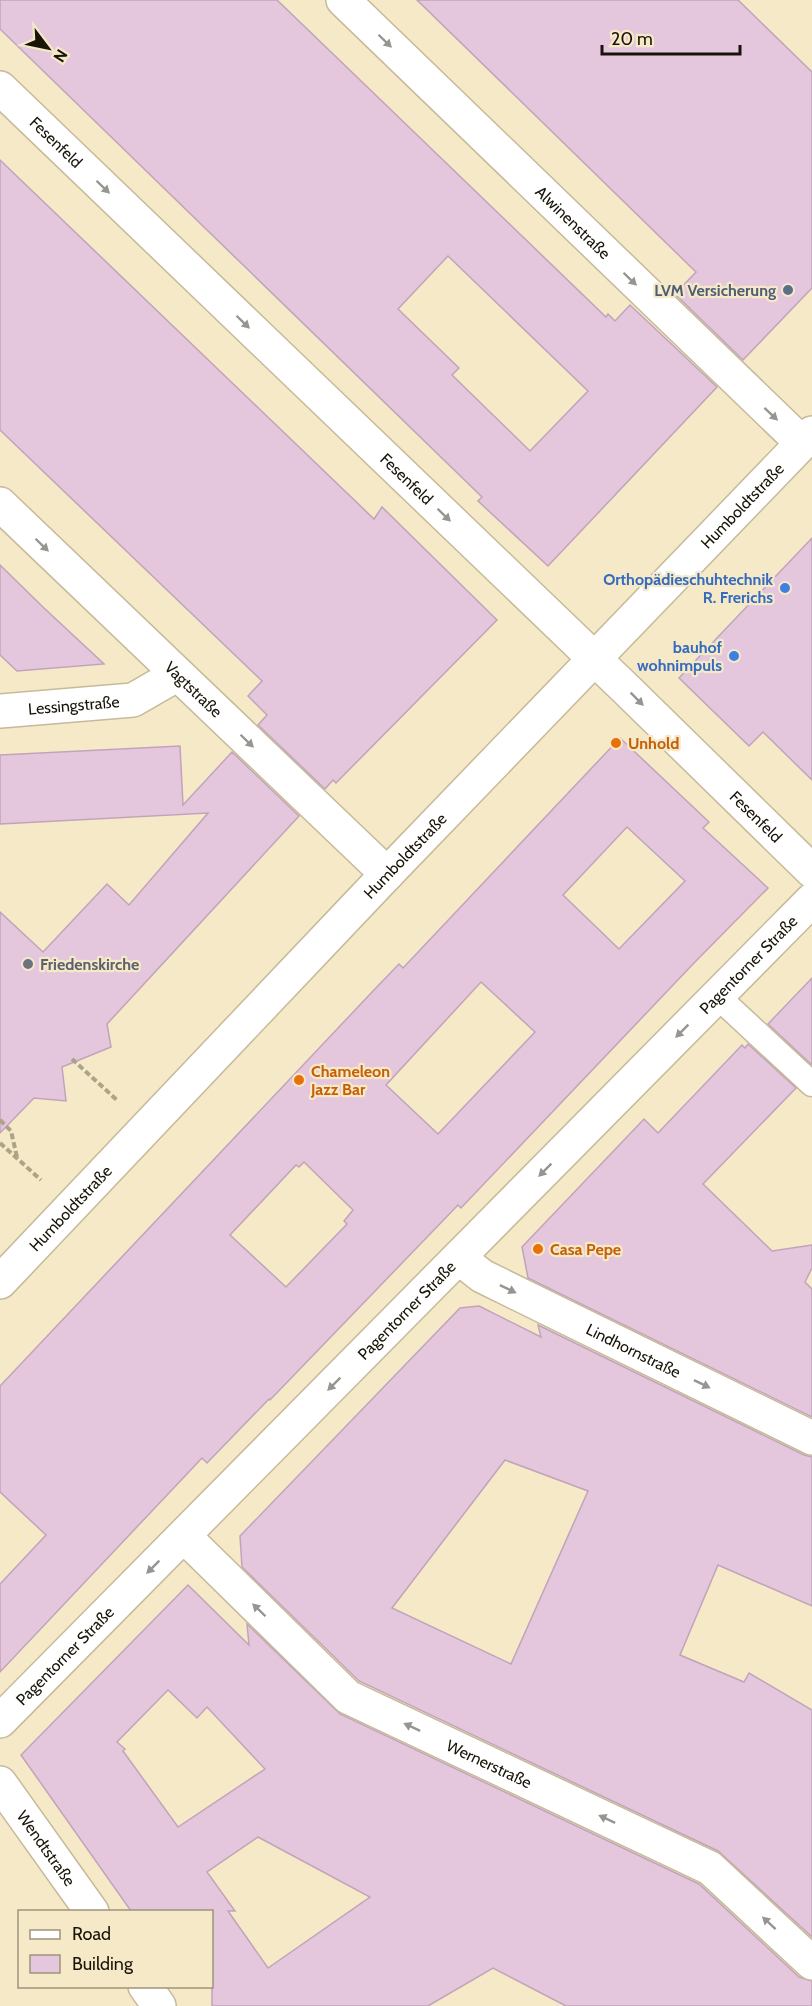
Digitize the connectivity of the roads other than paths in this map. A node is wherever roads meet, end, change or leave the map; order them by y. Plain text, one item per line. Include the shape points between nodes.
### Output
1 (343, 0) edge
2 (0, 88) edge
3 (807, 438) edge
4 (0, 504) edge
5 (595, 659) junction
6 (174, 672) junction
7 (0, 711) edge
8 (812, 871) edge
9 (387, 874) junction
10 (812, 900) edge
11 (717, 996) junction
12 (812, 1084) edge
13 (459, 1258) junction
14 (0, 1282) edge
15 (812, 1438) edge
16 (184, 1536) junction
17 (0, 1721) edge
18 (0, 1783) edge
19 (91, 1910) edge
20 (812, 1963) edge
21 (146, 1988) edge
22 (159, 2006) edge

1 -> 3 street, Alwinenstraße
2 -> 5 street, Fesenfeld
3 - 5 street, Humboldtstraße
4 -> 6 street, Vagtstraße
5 -> 8 street, Fesenfeld
5 - 9 street, Humboldtstraße
6 - 7 street, Lessingstraße via 133,700
6 -> 9 street, Vagtstraße
9 - 14 street, Humboldtstraße
10 - 11 street, Pagentorner Straße
11 - 12 lane
11 -> 13 street, Pagentorner Straße
13 -> 15 street, Lindhornstraße via 482,1276
13 -> 16 street, Pagentorner Straße
16 -> 17 street, Pagentorner Straße
20 -> 16 street, Wernerstraße via 710,1868 348,1697
18 - 19 street, Wendtstraße
21 - 22 street

